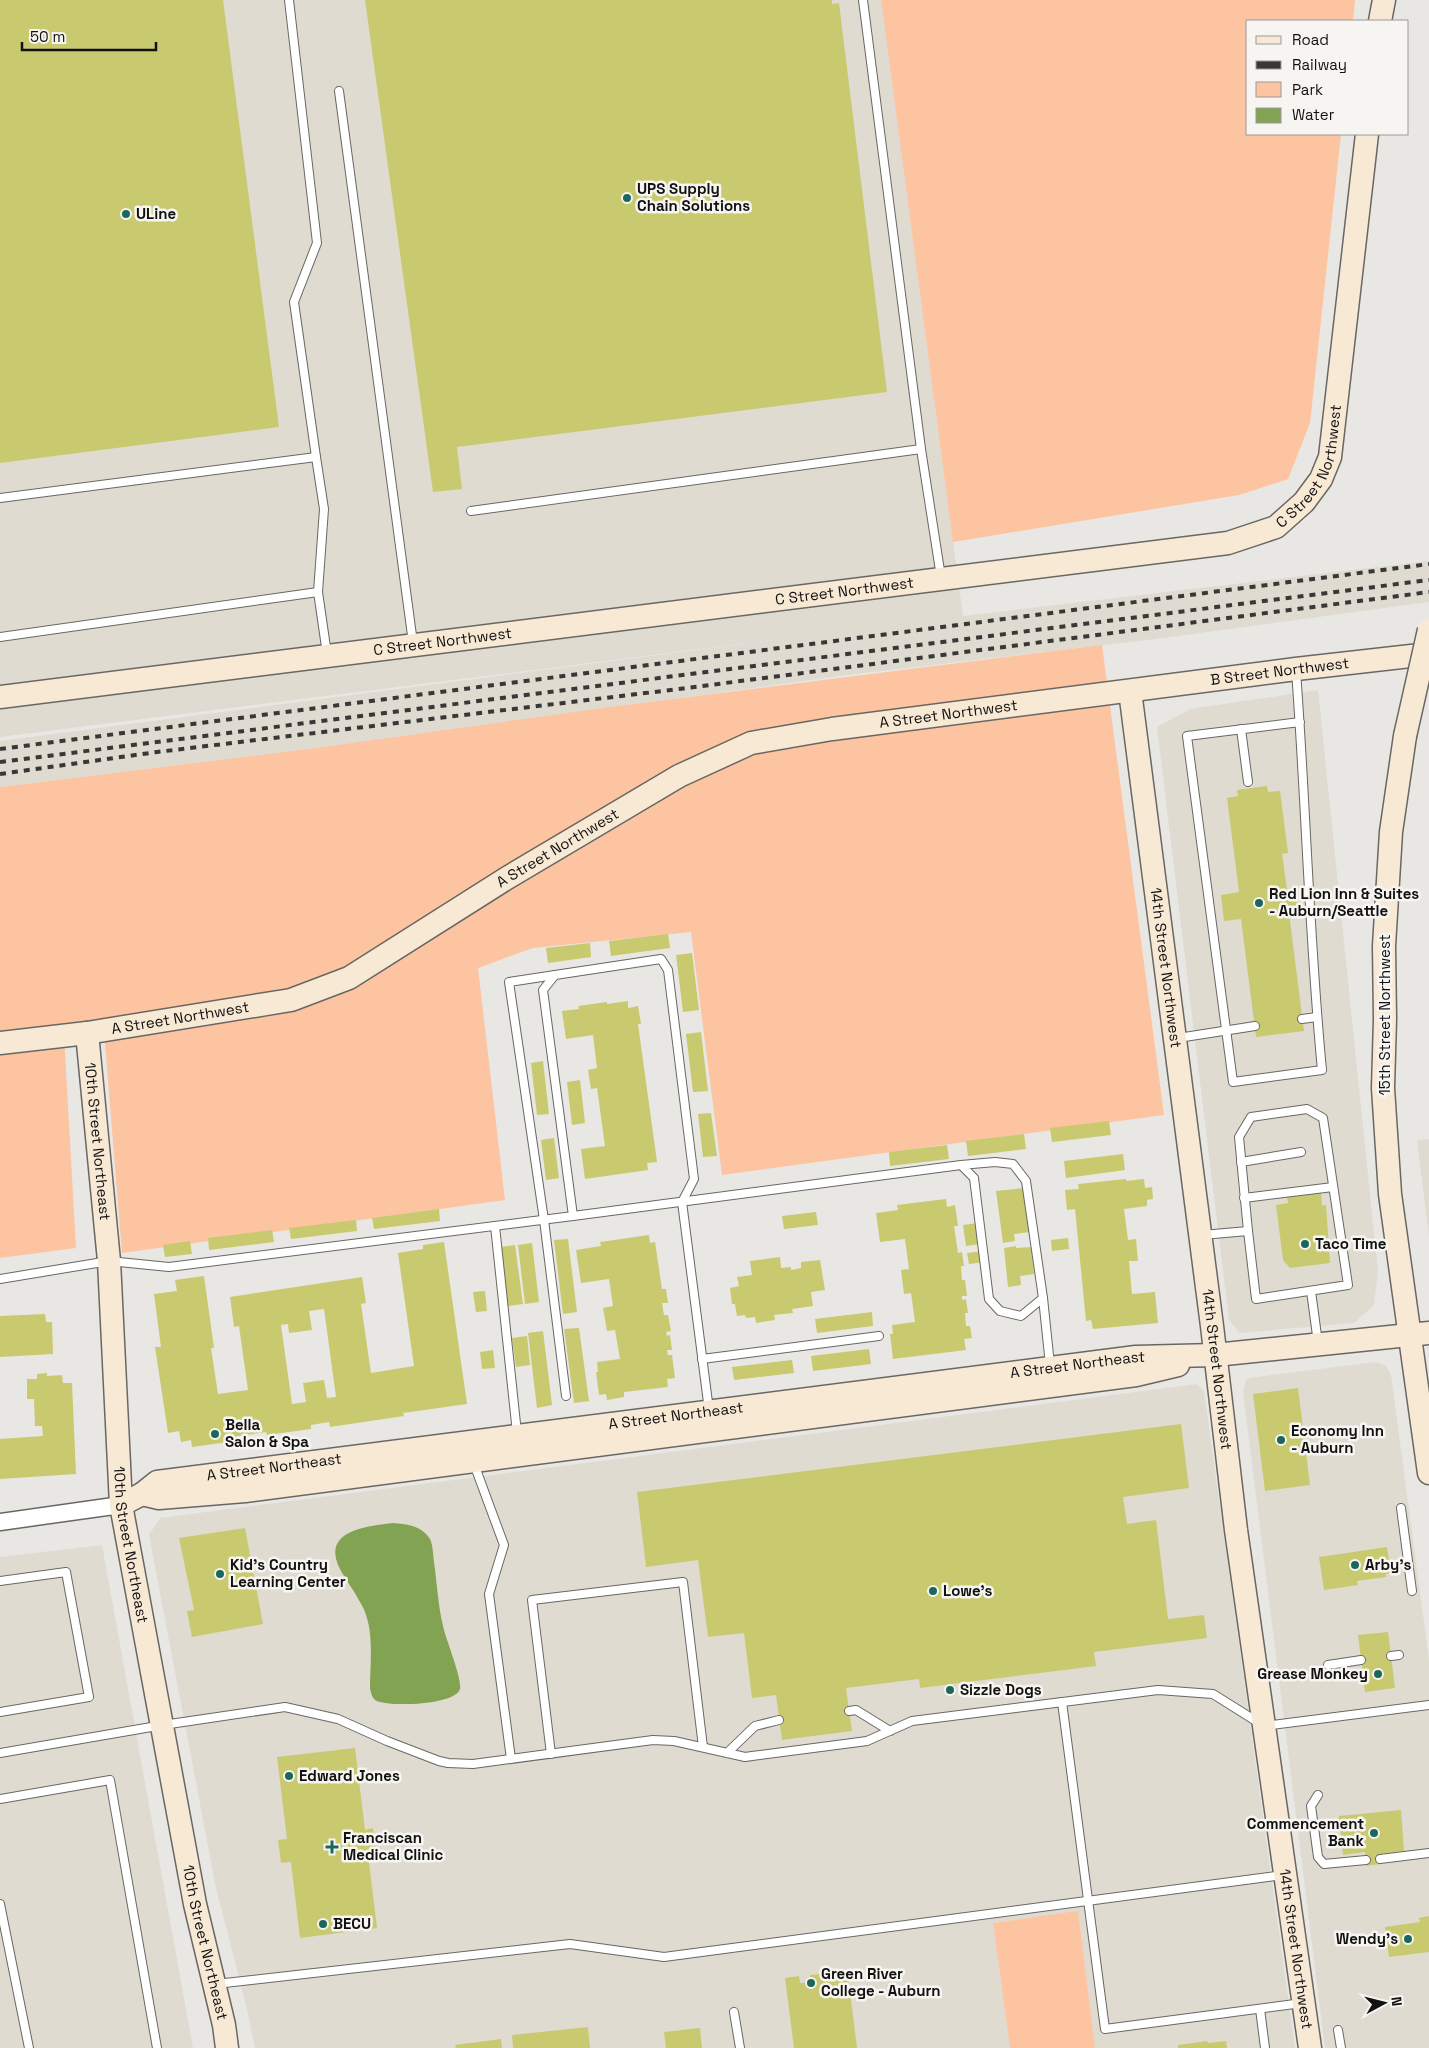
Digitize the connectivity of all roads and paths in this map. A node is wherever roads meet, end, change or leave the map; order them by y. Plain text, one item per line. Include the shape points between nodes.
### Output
1 (289, 0) edge
2 (863, 0) edge
3 (1384, 0) edge
4 (1380, 20) edge
5 (339, 91) dead end
6 (1367, 135) edge
7 (921, 449) junction
8 (316, 457) junction
9 (0, 498) edge
10 (471, 511) dead end
11 (941, 579) junction
12 (318, 592) junction
13 (1429, 630) edge
14 (0, 637) edge
15 (413, 645) junction
16 (1429, 654) edge
17 (328, 656) junction
18 (1296, 669) junction
19 (1130, 691) junction
20 (0, 697) edge
21 (1300, 722) junction
22 (1241, 729) junction
23 (1248, 782) dead end
24 (555, 975) junction
25 (1317, 1017) junction
26 (1302, 1019) dead end
27 (1255, 1026) dead end
28 (1225, 1030) junction
29 (87, 1033) junction
30 (1174, 1039) junction
31 (0, 1043) edge
32 (1301, 1152) dead end
33 (1241, 1162) junction
34 (961, 1165) junction
35 (1333, 1187) junction
36 (1244, 1198) junction
37 (682, 1202) junction
38 (573, 1216) junction
39 (544, 1220) junction
40 (495, 1226) junction
41 (1248, 1231) junction
42 (1200, 1236) junction
43 (110, 1261) junction
44 (0, 1279) edge
45 (1311, 1291) junction
46 (1043, 1298) junction
47 (1420, 1334) edge
48 (879, 1336) dead end
49 (1319, 1345) junction
50 (1215, 1355) junction
51 (702, 1359) junction
52 (1051, 1368) junction
53 (566, 1396) dead end
54 (711, 1421) junction
55 (518, 1436) junction
56 (472, 1451) junction
57 (1429, 1473) edge
58 (121, 1505) junction
59 (1400, 1508) dead end
60 (0, 1522) edge
61 (0, 1581) edge
62 (1412, 1591) dead end
63 (1361, 1660) dead end
64 (1328, 1664) dead end
65 (1062, 1702) junction
66 (1429, 1705) edge
67 (849, 1711) dead end
68 (0, 1712) edge
69 (780, 1720) dead end
70 (163, 1725) junction
71 (1264, 1726) junction
72 (890, 1731) junction
73 (703, 1747) junction
74 (727, 1752) junction
75 (0, 1753) edge
76 (551, 1754) junction
77 (511, 1759) junction
78 (1318, 1795) dead end
79 (0, 1799) edge
80 (1429, 1853) edge
81 (1380, 1859) dead end
82 (1366, 1860) dead end
83 (1285, 1875) junction
84 (1088, 1901) junction
85 (0, 1904) edge
86 (214, 1984) junction
87 (1304, 2003) junction
88 (1260, 2009) junction
89 (734, 2012) dead end
90 (1338, 2030) dead end
91 (29, 2048) edge
92 (158, 2048) edge
93 (227, 2048) edge
94 (740, 2048) edge
95 (1264, 2048) edge
96 (1310, 2048) edge
97 (1340, 2048) edge

1 - 8 lane via 317,243 294,302
2 - 7 lane
3 - 4 street
5 - 15 lane
6 - 11 street, C Street Northwest via 1330,457 1304,502 1276,527 1228,543
7 - 10 lane
7 - 11 lane
8 - 9 lane
8 - 12 lane via 324,509
11 - 15 street, C Street Northwest
12 - 14 lane
12 - 17 lane
13 - 47 street, 15th Street Northwest, bridge via 1405,736 1390,832 1384,946 1383,1088 1390,1194
15 - 17 street, C Street Northwest
16 - 18 street, B Street Northwest
17 - 20 street, C Street Northwest
18 - 19 street, B Street Northwest
18 - 21 lane
19 - 29 street, A Street Northwest via 832,729 751,743 679,776 507,878 349,978 291,1000
19 - 30 street, 14th Street Northwest
21 - 22 lane
21 - 25 lane
22 - 23 lane
22 - 28 lane via 1187,736
24 - 37 lane via 661,959 668,970 694,1179
24 - 38 lane via 543,990
24 - 39 lane via 509,982
25 - 26 lane
25 - 28 lane via 1322,1070 1233,1082
27 - 28 lane
28 - 30 lane
29 - 31 street, A Street Northwest
29 - 43 street, 10th Street Northeast
30 - 42 street, 14th Street Northwest
32 - 33 lane
33 - 35 lane via 1239,1137 1251,1117 1307,1109 1322,1118
33 - 36 lane
34 - 37 lane
34 - 46 lane via 1013,1164 1026,1181
34 - 46 lane via 974,1178 989,1299 1000,1311 1021,1316
35 - 36 lane
35 - 45 lane via 1348,1285
36 - 41 lane
37 - 38 lane
37 - 51 lane
38 - 39 lane
39 - 40 lane
39 - 53 lane
40 - 43 lane via 169,1267
40 - 55 lane
41 - 42 lane
41 - 45 lane via 1256,1299
42 - 50 street, 14th Street Northwest
43 - 44 lane
43 - 58 street, 10th Street Northeast
45 - 49 lane
46 - 52 lane
47 - 49 street, A Street Northeast
47 - 57 street, 15th Street Northwest
48 - 51 lane
49 - 50 street, A Street Northeast
50 - 52 street, A Street Northeast via 1136,1357
50 - 54 street, A Street Northeast via 1136,1375
50 - 71 street, 14th Street Northwest
51 - 54 lane
52 - 54 street, A Street Northeast
54 - 55 street, A Street Northeast
54 - 56 street, A Street Northeast
55 - 56 street, A Street Northeast
56 - 58 street, A Street Northeast via 245,1491 159,1498 142,1494
56 - 77 lane via 504,1545 489,1594
58 - 60 street, A Street Northeast
58 - 70 street, 10th Street Northeast
59 - 62 lane
61 - 68 lane via 66,1572 88,1696
63 - 64 lane
65 - 71 lane via 1158,1690 1213,1694
65 - 72 lane via 912,1721
65 - 84 lane
66 - 71 lane
67 - 72 lane via 856,1710
69 - 74 lane via 755,1726
70 - 75 lane
70 - 77 lane via 285,1707 338,1718 387,1741 448,1763 473,1764
70 - 86 street, 10th Street Northeast via 195,1904
71 - 83 street, 14th Street Northwest
72 - 74 lane via 867,1742 794,1752 746,1757
73 - 74 lane
73 - 76 lane via 653,1740
73 - 76 lane via 683,1582 532,1600
76 - 77 lane
78 - 82 lane via 1311,1806 1318,1857 1324,1864
79 - 92 lane via 110,1780
80 - 81 lane
83 - 84 lane
83 - 87 street, 14th Street Northwest
84 - 86 lane via 664,1957 570,1944
84 - 88 lane via 1105,2029
85 - 91 lane
86 - 93 street, 10th Street Northeast
87 - 88 lane
87 - 96 street, 14th Street Northwest
88 - 95 lane
89 - 94 lane
90 - 97 lane

